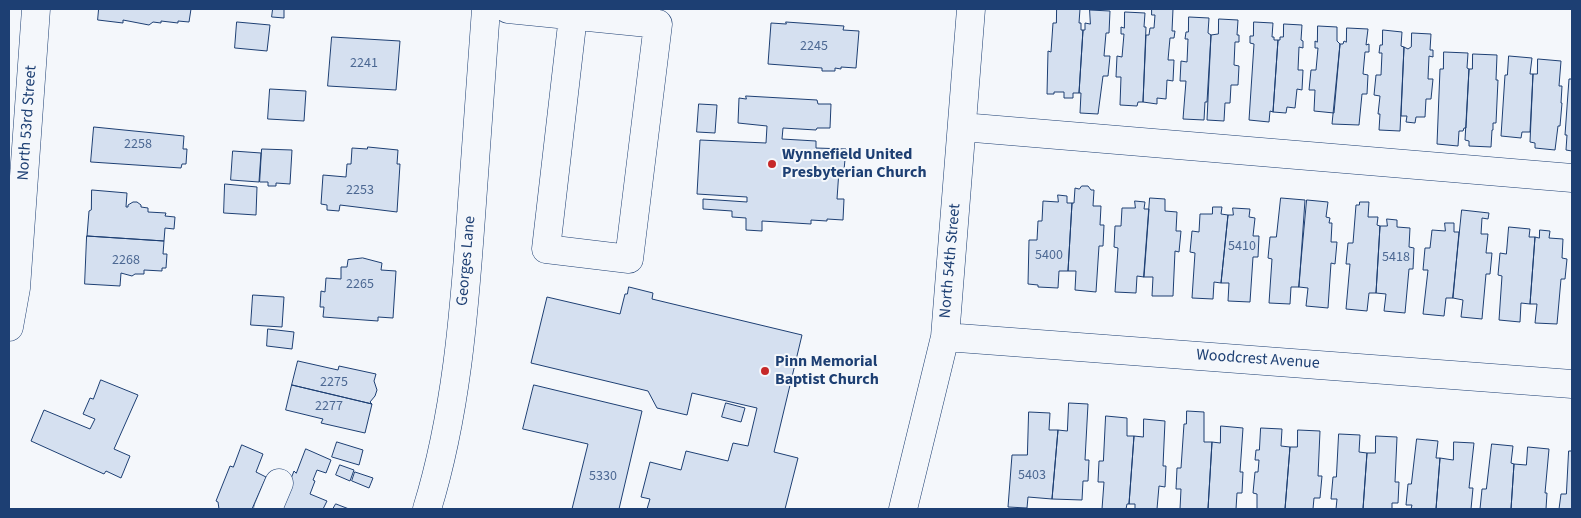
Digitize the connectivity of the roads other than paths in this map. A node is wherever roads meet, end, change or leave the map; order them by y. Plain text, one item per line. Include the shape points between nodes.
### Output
1 (36, 9) edge
2 (486, 9) edge
3 (508, 9) edge
4 (971, 9) edge
5 (573, 16) junction
6 (962, 127) junction
7 (1572, 178) edge
8 (9, 327) edge
9 (944, 336) junction
10 (1572, 384) edge
11 (279, 482) dead end
12 (268, 509) edge
13 (426, 509) edge
14 (903, 509) edge

1 - 8 street, North 53rd Street via 16,288
2 - 13 street, Georges Lane via 456,376
3 - 5 street
4 - 6 street, North 54th Street
5 - 5 street via 658,24 629,259 546,249
6 - 7 street
6 - 9 street, North 54th Street
9 - 10 street, Woodcrest Avenue
9 - 14 street, North 54th Street
11 - 12 street

